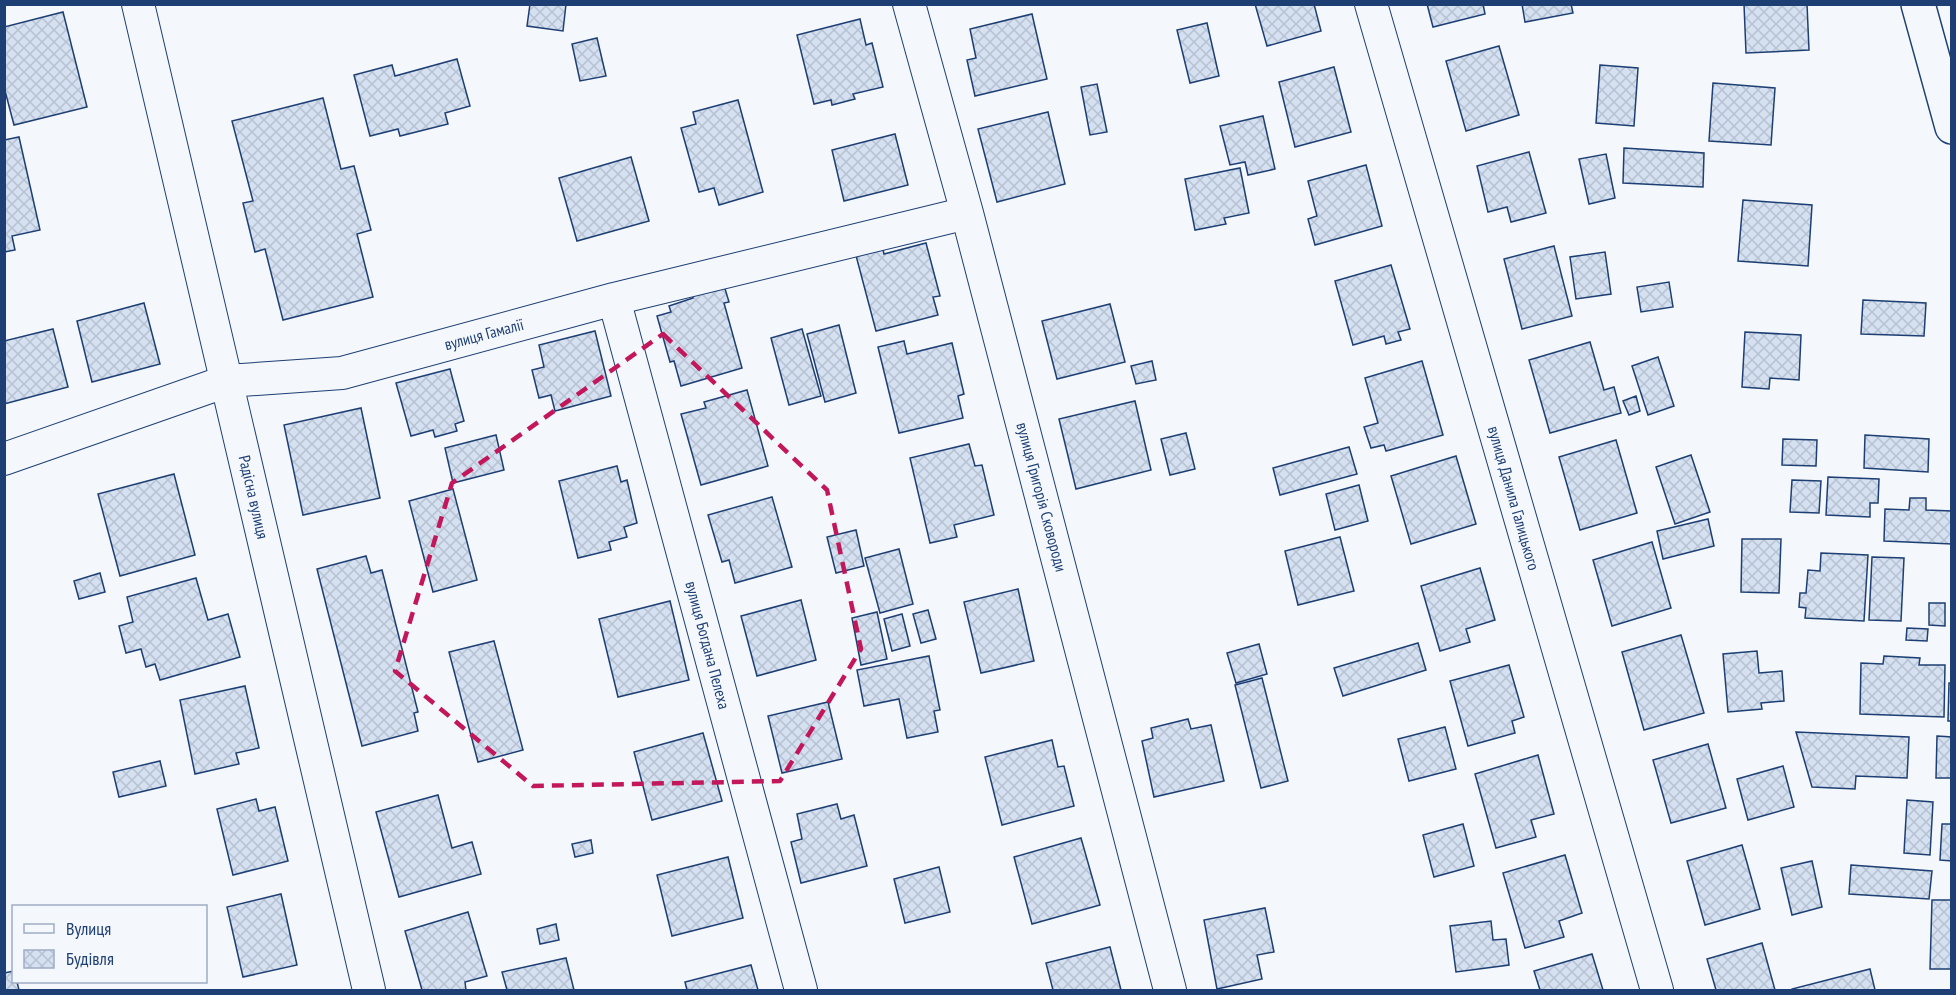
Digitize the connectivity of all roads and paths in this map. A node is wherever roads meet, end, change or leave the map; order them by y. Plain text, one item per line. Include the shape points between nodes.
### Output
1 (138, 4) edge
2 (909, 4) edge
3 (1371, 4) edge
4 (1918, 4) edge
5 (1952, 127) edge
6 (968, 213) junction
7 (614, 299) junction
8 (227, 381) junction
9 (4, 459) edge
10 (369, 990) edge
11 (801, 990) edge
12 (1170, 990) edge
13 (1657, 990) edge

1 - 8 street, Радісна вулиця
2 - 6 street, вулиця Григорія Сковороди
3 - 13 street, вулиця Данила Галицького
4 - 5 main road
6 - 7 street, вулиця Гамалії
6 - 12 street, вулиця Григорія Сковороди
7 - 8 street, вулиця Гамалії via 342,373
7 - 11 street, вулиця Богдана Пелеха
8 - 9 street, вулиця Гамалії
8 - 10 street, Радісна вулиця

